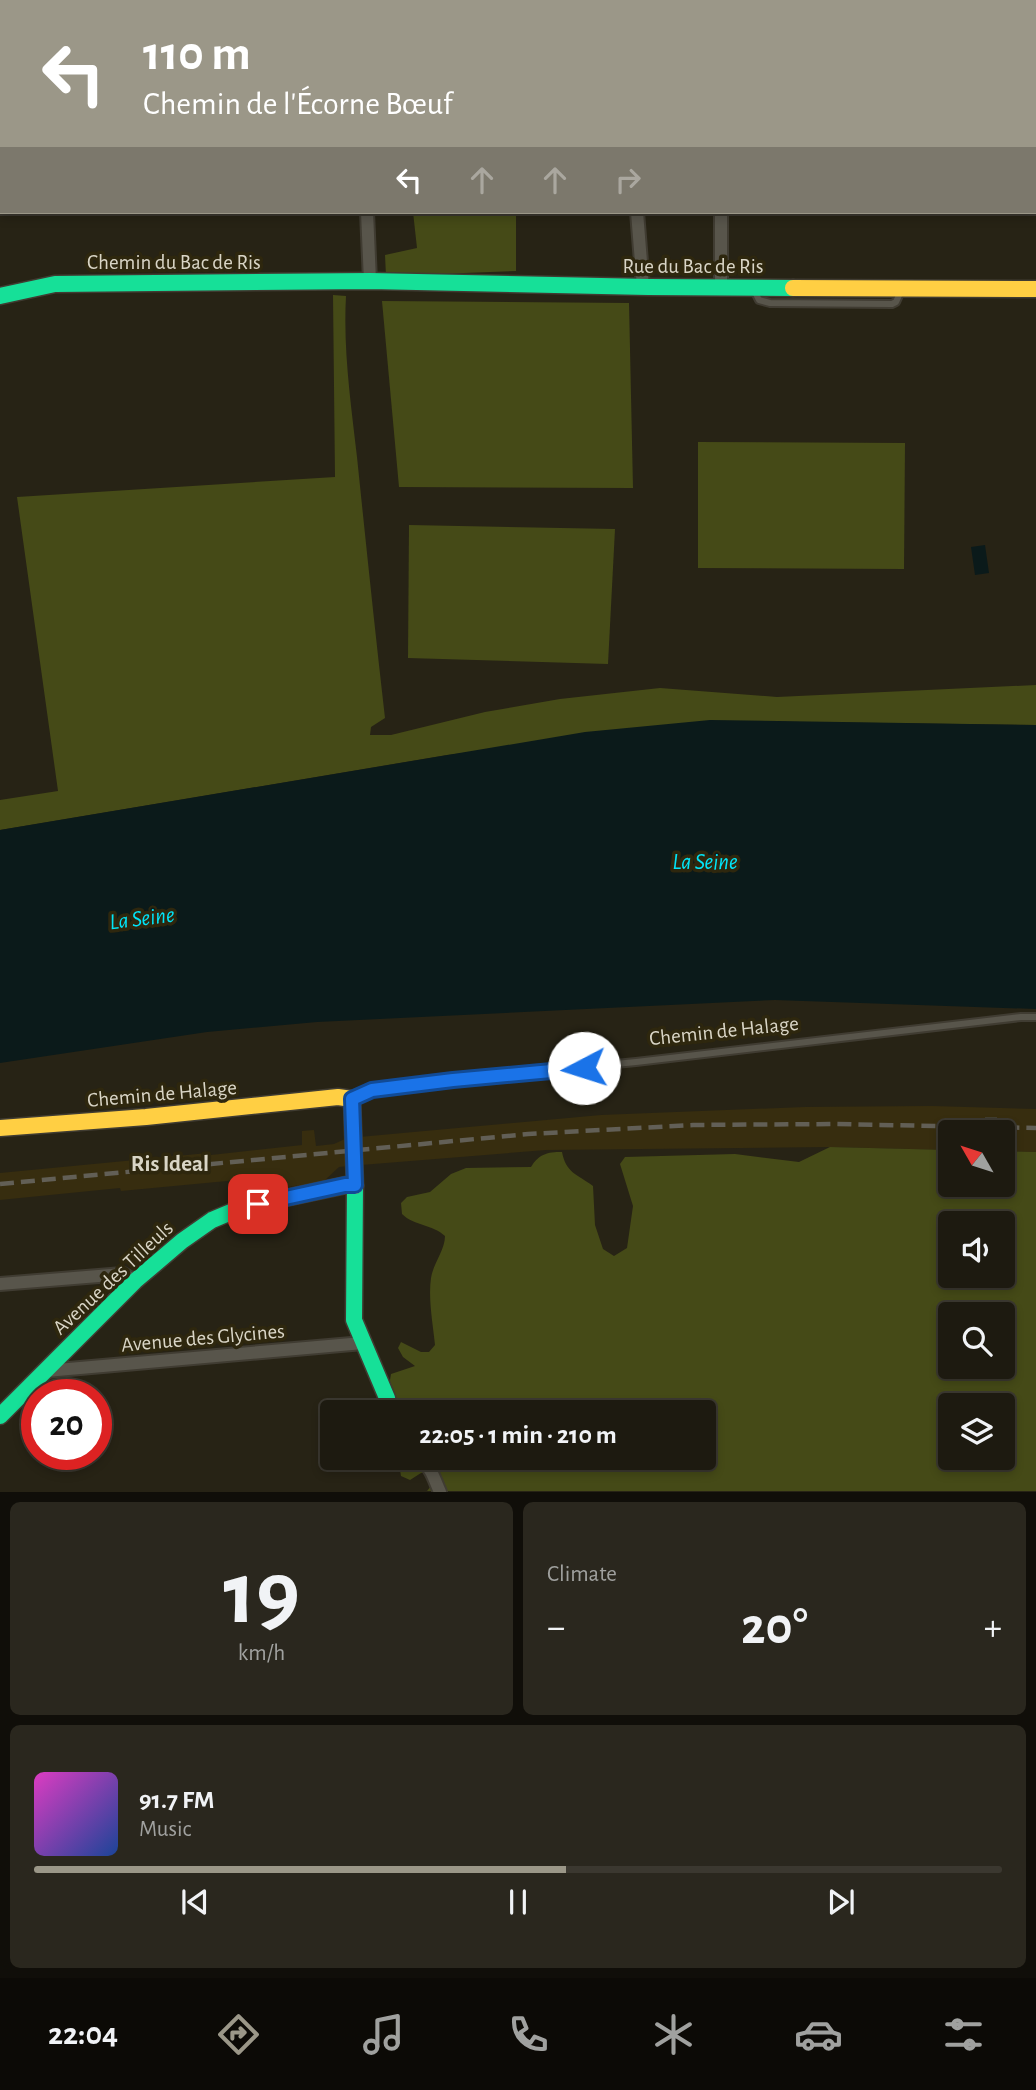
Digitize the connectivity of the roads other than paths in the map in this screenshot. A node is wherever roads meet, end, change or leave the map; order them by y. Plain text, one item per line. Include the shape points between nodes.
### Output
1 (367, 214) edge
2 (637, 214) edge
3 (721, 214) edge
4 (350, 281) joint
5 (370, 281) junction
6 (643, 287) junction
7 (721, 287) junction
8 (1036, 289) edge
9 (0, 296) edge
10 (1036, 1017) edge
11 (352, 1099) junction
12 (0, 1128) edge
13 (355, 1185) junction
14 (135, 1281) junction
15 (0, 1284) edge
16 (363, 1343) junction
17 (46, 1371) junction
18 (387, 1400) edge
19 (0, 1416) edge
20 (430, 1470) edge
21 (439, 1491) edge

1 - 5 street
2 - 6 street
3 - 7 street
4 - 5 street, Rue du Bac de Ris
4 - 9 street, Chemin du Bac de Ris via 55,284
5 - 6 street, Rue du Bac de Ris
6 - 7 street, Rue du Bac de Ris
7 - 8 street, Rue du Bac de Ris
10 - 11 lane, Chemin de Halage via 453,1080 372,1090
11 - 12 street, Chemin de Halage
11 - 13 street
13 - 14 street, Avenue des Tilleuls via 243,1207 212,1220
13 - 16 street via 354,1321
14 - 15 street via 123,1273
14 - 17 street, Avenue des Tilleuls
16 - 17 street, Avenue des Glycines
16 - 18 street
17 - 19 street, Avenue des Tilleuls
20 - 21 street

